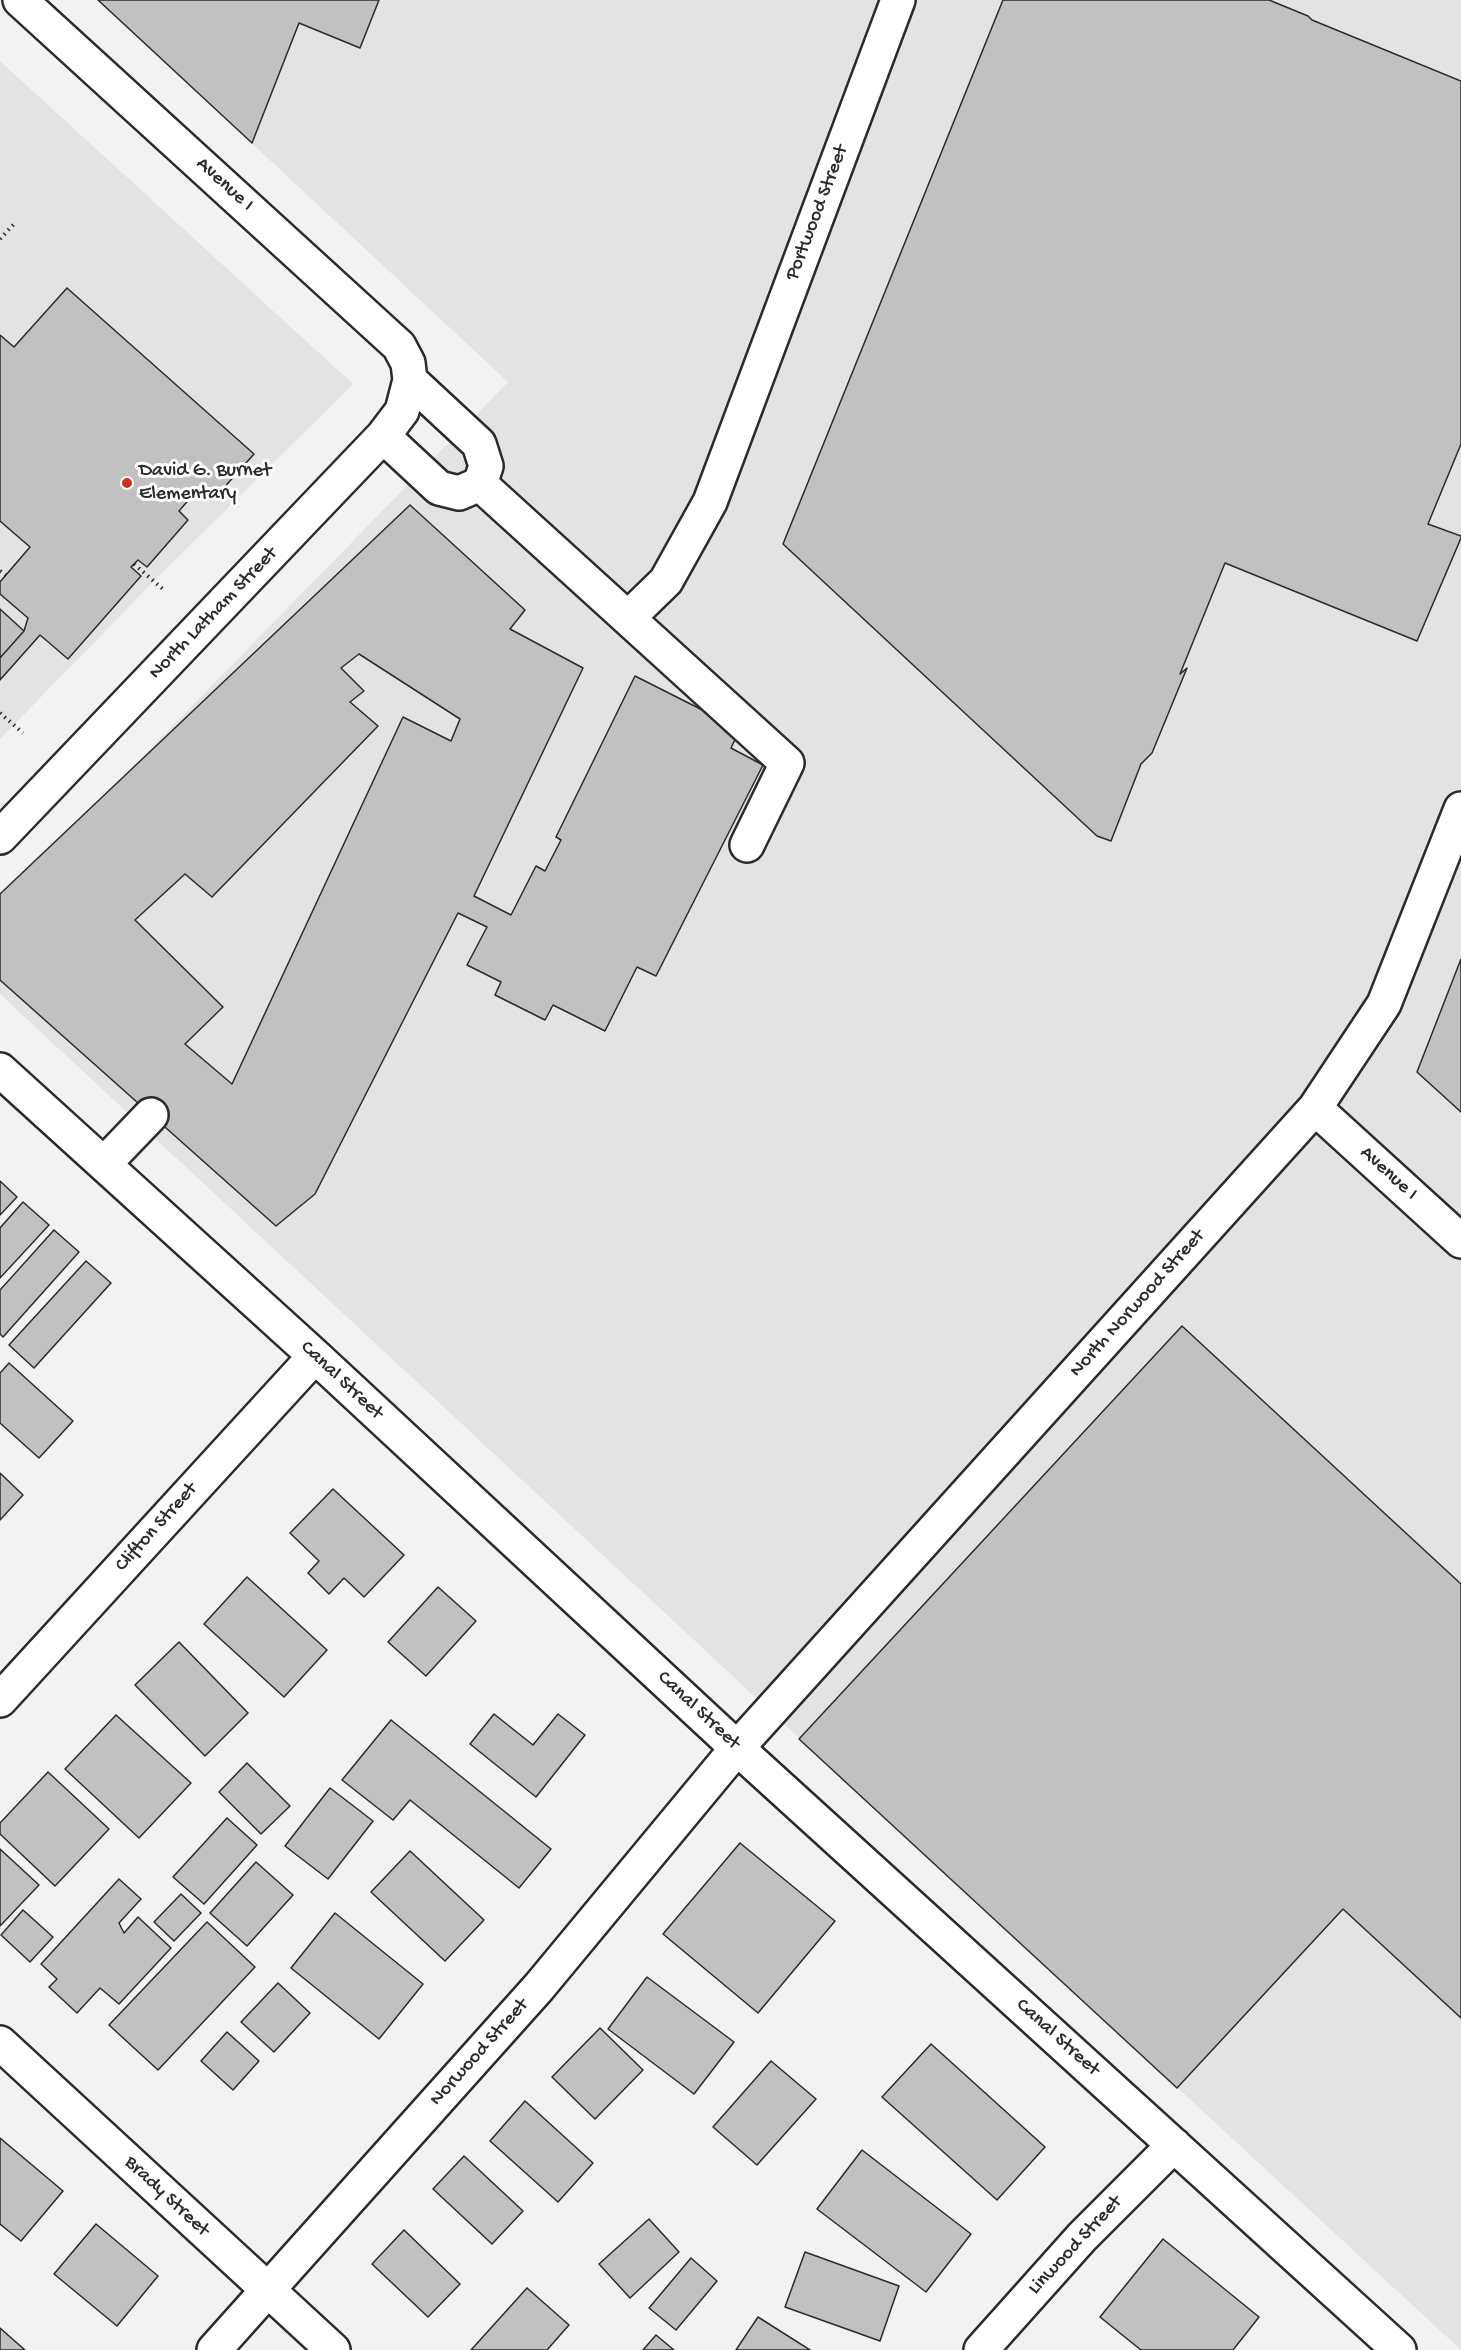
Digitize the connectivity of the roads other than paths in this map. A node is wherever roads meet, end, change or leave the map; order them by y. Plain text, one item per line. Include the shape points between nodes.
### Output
1 (20, 0) edge
2 (898, 0) edge
3 (410, 380) junction
4 (383, 436) junction
5 (480, 484) junction
6 (628, 618) junction
7 (1461, 809) edge
8 (0, 837) edge
9 (747, 845) dead end
10 (0, 1070) edge
11 (1315, 1108) junction
12 (151, 1115) dead end
13 (104, 1164) junction
14 (1461, 1241) edge
15 (315, 1356) junction
16 (0, 1700) edge
17 (737, 1748) junction
18 (0, 2043) edge
19 (1174, 2145) junction
20 (267, 2291) junction
21 (214, 2350) edge
22 (333, 2350) edge
23 (981, 2350) edge
24 (1398, 2350) edge

1 - 3 street, Avenue I via 399,346 408,363
2 - 6 street, Portwood Street via 710,502 666,581
3 - 4 street, North Latham Street via 402,411
3 - 5 street via 480,444 486,466
4 - 5 street via 439,488 459,493
4 - 8 street, North Latham Street
5 - 6 street
6 - 9 street via 787,763
7 - 11 street, North Norwood Street via 1384,1004
10 - 13 street, Canal Street
11 - 14 street, Avenue I
11 - 17 street, North Norwood Street
12 - 13 street
13 - 15 street, Canal Street
15 - 16 street, Clifton Street
15 - 17 street, Canal Street
17 - 19 street, Canal Street
17 - 20 street, Norwood Street via 539,1987
18 - 20 street, Brady Street
19 - 23 street, Linwood Street via 1082,2237
19 - 24 street, Canal Street
20 - 21 street, Norwood Street
20 - 22 street, Brady Street

